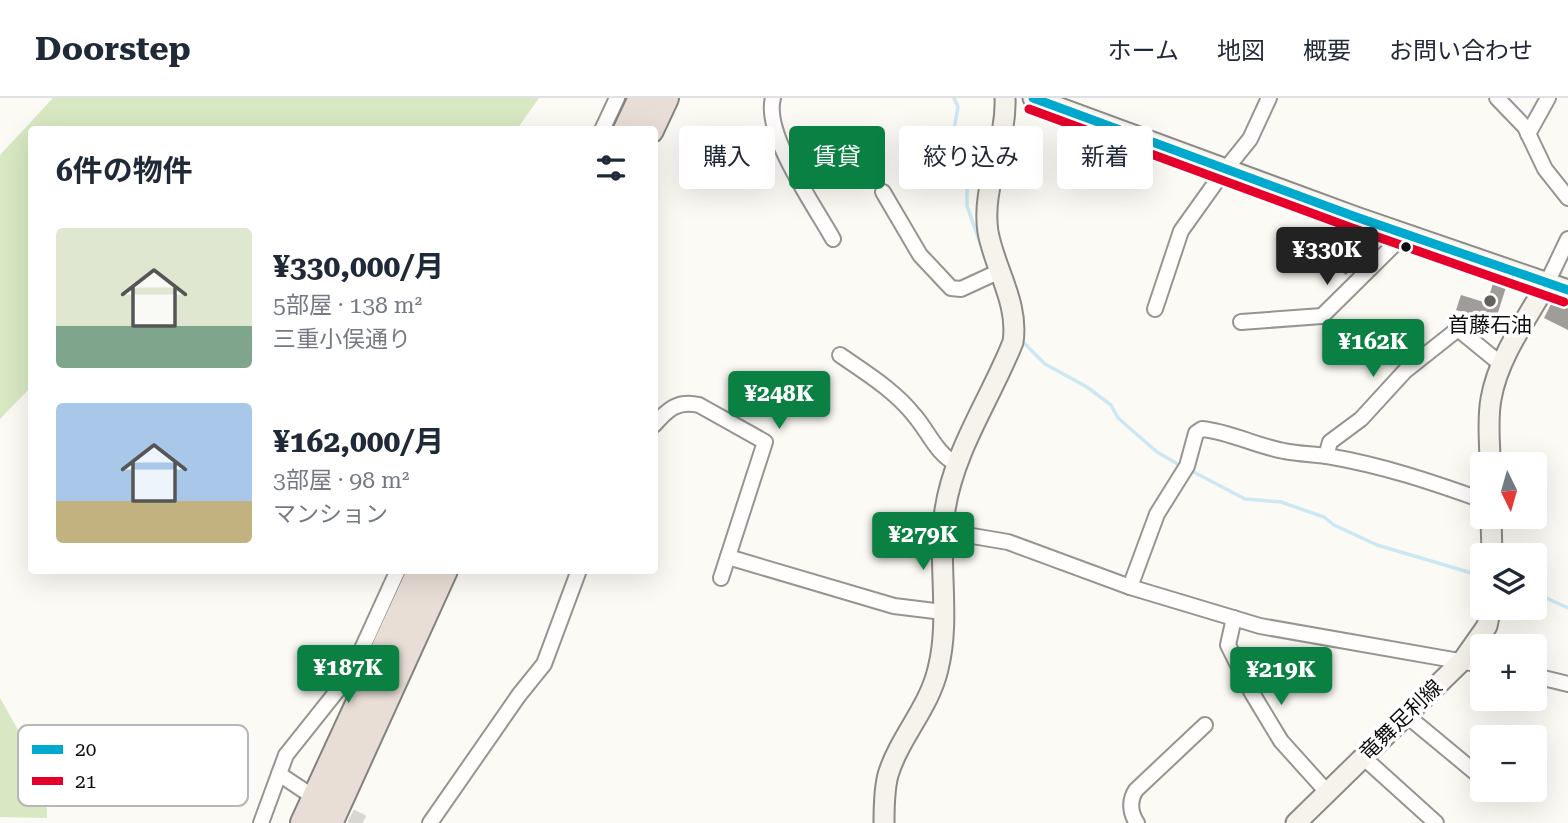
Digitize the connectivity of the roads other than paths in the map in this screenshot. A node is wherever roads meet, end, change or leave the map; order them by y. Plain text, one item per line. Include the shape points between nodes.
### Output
1 (617, 98) edge
2 (642, 98) edge
3 (664, 98) edge
4 (773, 98) edge
5 (1005, 98) edge
6 (1032, 98) edge
7 (1269, 98) edge
8 (1498, 98) edge
9 (1548, 98) edge
10 (604, 126) edge
11 (629, 126) edge
12 (652, 126) edge
13 (1528, 134) junction
14 (1227, 168) junction
15 (883, 192) dead end
16 (1568, 198) edge
17 (1405, 234) junction
18 (833, 239) dead end
19 (1568, 239) edge
20 (1000, 271) junction
21 (1547, 283) junction
22 (1568, 290) edge
23 (1155, 309) dead end
24 (1241, 322) dead end
25 (841, 355) dead end
26 (1502, 365) junction
27 (658, 421) edge
28 (1490, 452) edge
29 (1326, 456) junction
30 (957, 464) junction
31 (1470, 496) edge
32 (943, 531) junction
33 (728, 557) junction
34 (396, 574) edge
35 (419, 574) edge
36 (442, 574) edge
37 (578, 574) edge
38 (721, 578) dead end
39 (1130, 587) junction
40 (943, 612) junction
41 (1234, 618) junction
42 (1470, 662) edge
43 (1470, 664) edge
44 (1547, 679) edge
45 (1568, 684) edge
46 (1406, 715) junction
47 (1205, 725) dead end
48 (1363, 757) junction
49 (1470, 768) edge
50 (279, 774) junction
51 (306, 792) dead end
52 (1327, 792) junction
53 (261, 823) edge
54 (304, 823) edge
55 (329, 823) edge
56 (430, 823) edge
57 (884, 823) edge
58 (1137, 823) edge
59 (1296, 823) edge
60 (1436, 823) edge

1 - 10 street
2 - 11 highway
3 - 12 highway
4 - 18 street via 771,119 779,142
5 - 20 street via 987,214
6 - 14 street
7 - 14 street via 1250,139
8 - 13 street
9 - 13 street
13 - 16 street via 1545,169
14 - 17 street
14 - 23 street via 1181,231
15 - 20 street via 920,255 951,288 961,289
17 - 21 street
17 - 24 street via 1322,316
19 - 21 street
20 - 30 street via 1015,319 1013,342
21 - 22 street
21 - 26 street
25 - 30 street via 901,401 933,444
26 - 28 street via 1490,400
26 - 29 street via 1458,329 1405,371 1361,419 1331,442
27 - 33 street via 675,405 690,403 765,442
29 - 31 street
29 - 39 street via 1287,452 1223,431 1202,429 1196,433 1187,466 1157,514
30 - 32 street
32 - 39 street via 1008,542
32 - 40 street
33 - 38 street
33 - 40 street via 876,602
34 - 50 street via 361,651 337,691 296,740
35 - 54 highway
36 - 55 highway
37 - 56 street via 544,664
39 - 41 street
40 - 57 street via 934,683 890,769
41 - 42 street via 1303,635
41 - 52 street via 1228,645 1252,693 1281,741
43 - 46 street, 竜舞足利線
44 - 45 street
46 - 48 street, 竜舞足利線
46 - 49 street
47 - 58 street via 1131,797
48 - 52 street, 竜舞足利線
48 - 60 street
50 - 51 street
50 - 53 street
52 - 59 street, 竜舞足利線

